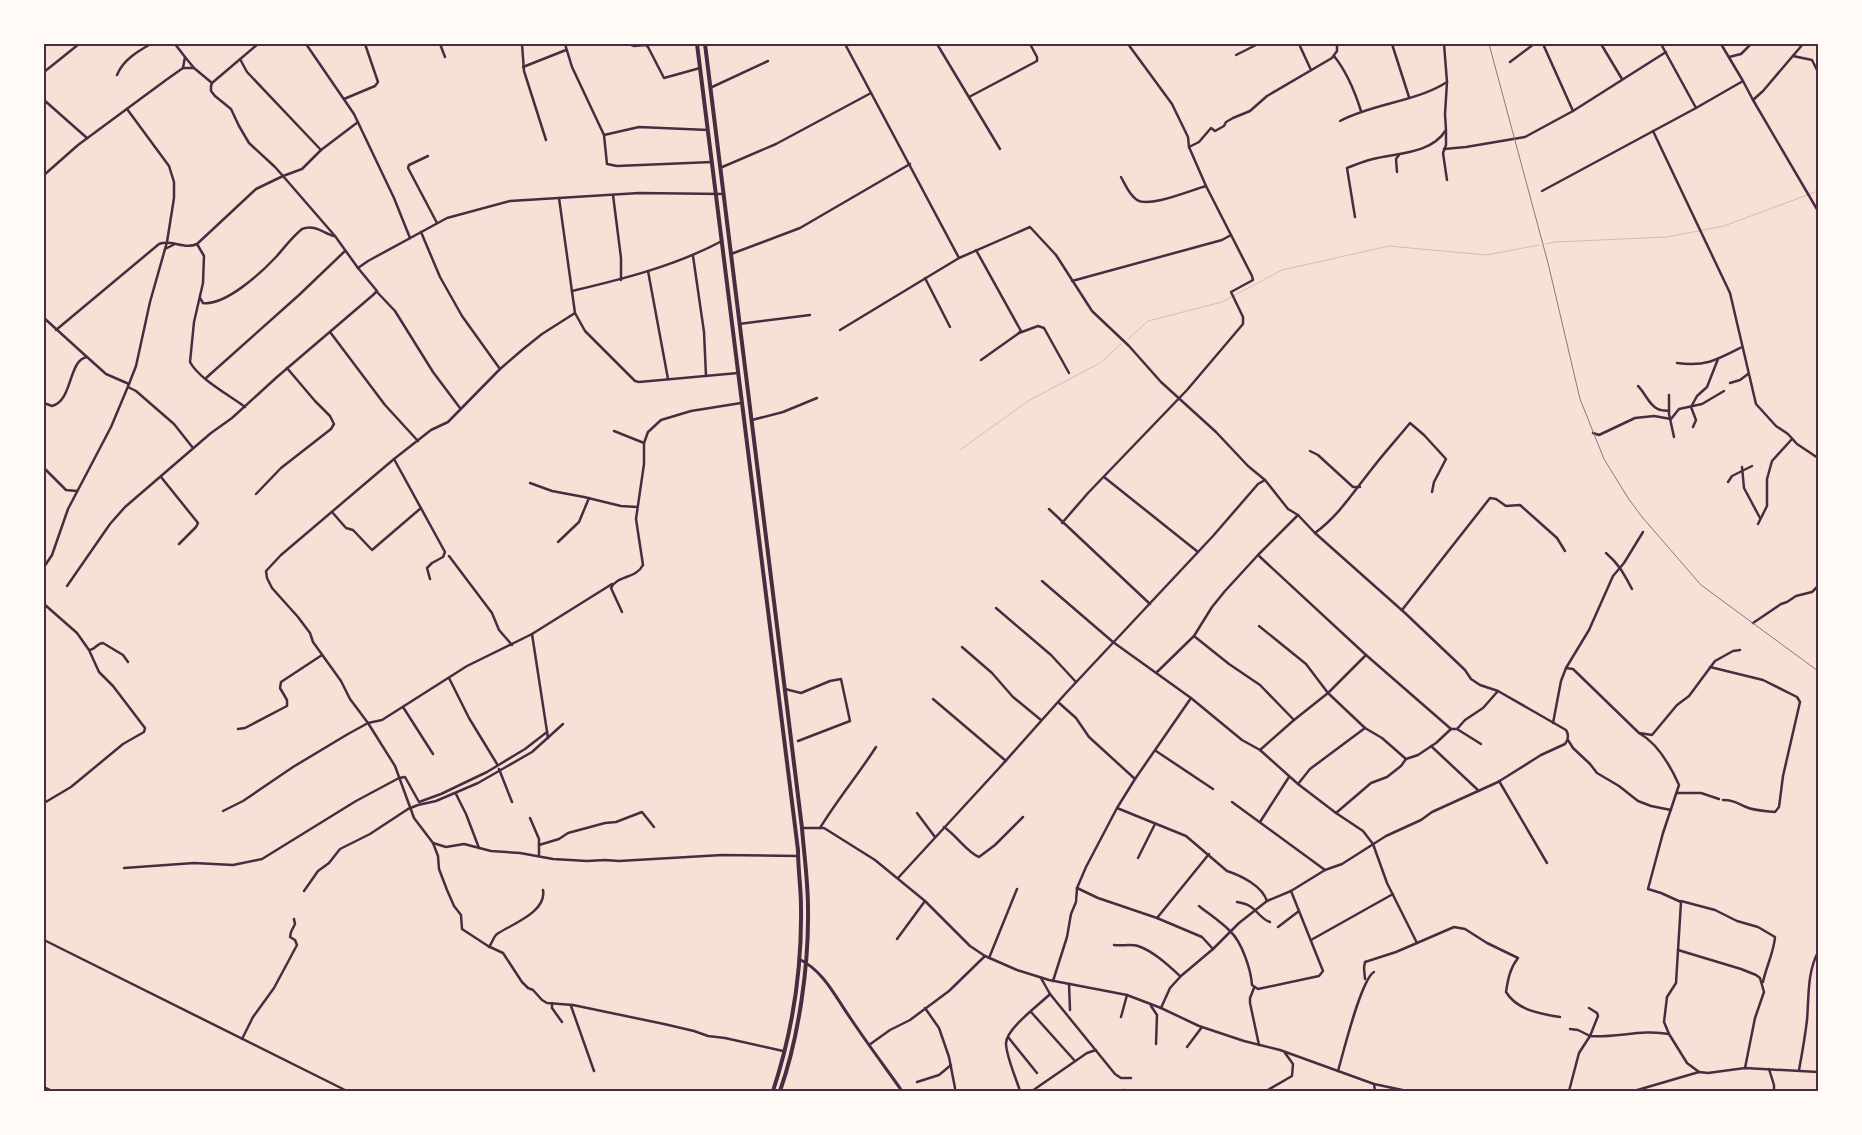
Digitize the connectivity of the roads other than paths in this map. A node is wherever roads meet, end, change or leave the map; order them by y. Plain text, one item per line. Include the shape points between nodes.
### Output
1 (79, 44) edge
2 (151, 44) edge
3 (175, 44) edge
4 (258, 44) edge
5 (306, 44) edge
6 (365, 44) edge
7 (440, 44) edge
8 (522, 44) edge
9 (565, 44) edge
10 (628, 44) edge
11 (697, 44) edge
12 (705, 44) edge
13 (845, 44) edge
14 (937, 44) edge
15 (1030, 44) edge
16 (1128, 44) edge
17 (1258, 44) edge
18 (1299, 44) edge
19 (1337, 44) edge
20 (1392, 44) edge
21 (1444, 44) edge
22 (1534, 44) edge
23 (1543, 44) edge
24 (1601, 44) edge
25 (1661, 44) edge
26 (1721, 44) edge
27 (1751, 44) edge
28 (1803, 44) edge
29 (567, 50) junction
30 (1666, 52) junction
31 (1236, 54) dead end
32 (1334, 56) junction
33 (1792, 56) junction
34 (185, 57) junction
35 (445, 57) dead end
36 (1729, 57) junction
37 (240, 59) junction
38 (768, 61) dead end
39 (1510, 62) dead end
40 (524, 66) junction
41 (183, 68) junction
42 (194, 68) junction
43 (700, 68) junction
44 (1311, 70) junction
45 (44, 72) edge
46 (1818, 72) edge
47 (117, 75) dead end
48 (1622, 79) junction
49 (1743, 80) junction
50 (1447, 82) junction
51 (212, 83) junction
52 (710, 88) junction
53 (871, 93) junction
54 (969, 97) junction
55 (1409, 97) junction
56 (344, 99) junction
57 (44, 100) edge
58 (1753, 100) junction
59 (1696, 108) junction
60 (127, 109) junction
61 (1361, 111) junction
62 (1573, 111) junction
63 (358, 122) junction
64 (1340, 122) dead end
65 (708, 130) junction
66 (1446, 130) junction
67 (1653, 131) junction
68 (604, 135) junction
69 (87, 138) junction
70 (546, 140) dead end
71 (1190, 147) junction
72 (1444, 148) junction
73 (1000, 149) dead end
74 (321, 150) junction
75 (1399, 155) junction
76 (428, 156) dead end
77 (712, 162) junction
78 (910, 164) junction
79 (720, 168) junction
80 (1397, 172) dead end
81 (44, 175) edge
82 (283, 176) junction
83 (1121, 177) dead end
84 (1447, 180) dead end
85 (1206, 186) junction
86 (1542, 191) dead end
87 (724, 194) junction
88 (613, 195) junction
89 (717, 195) junction
90 (559, 198) junction
91 (1818, 211) edge
92 (1355, 217) dead end
93 (437, 223) junction
94 (421, 232) junction
95 (1232, 234) junction
96 (335, 236) junction
97 (410, 238) junction
98 (722, 241) junction
99 (167, 242) junction
100 (175, 244) junction
101 (197, 244) junction
102 (164, 250) junction
103 (976, 250) junction
104 (346, 251) junction
105 (731, 254) junction
106 (693, 256) junction
107 (960, 258) junction
108 (358, 268) junction
109 (648, 271) junction
110 (925, 278) junction
111 (621, 280) junction
112 (1072, 281) junction
113 (376, 291) junction
114 (572, 291) junction
115 (200, 298) junction
116 (575, 313) junction
117 (810, 315) dead end
118 (44, 318) edge
119 (739, 324) junction
120 (950, 327) dead end
121 (56, 330) junction
122 (840, 330) dead end
123 (330, 332) junction
124 (1019, 333) junction
125 (1742, 347) junction
126 (87, 357) junction
127 (1718, 359) junction
128 (981, 360) dead end
129 (1677, 363) dead end
130 (288, 368) junction
131 (500, 369) junction
132 (738, 373) junction
133 (1069, 373) dead end
134 (1748, 374) junction
135 (706, 376) junction
136 (206, 378) junction
137 (668, 379) junction
138 (1730, 383) dead end
139 (129, 385) junction
140 (1638, 386) dead end
141 (1724, 390) dead end
142 (1669, 395) dead end
143 (817, 398) dead end
144 (1178, 398) junction
145 (742, 402) junction
146 (44, 403) edge
147 (245, 407) junction
148 (1691, 407) junction
149 (460, 408) junction
150 (1669, 411) junction
151 (1671, 419) junction
152 (752, 420) junction
153 (1693, 427) dead end
154 (614, 431) dead end
155 (1592, 433) dead end
156 (1674, 437) dead end
157 (1792, 439) junction
158 (418, 440) junction
159 (644, 443) junction
160 (193, 448) junction
161 (1310, 451) dead end
162 (1818, 458) edge
163 (394, 459) junction
164 (1752, 466) dead end
165 (1742, 467) dead end
166 (44, 468) edge
167 (1742, 472) junction
168 (161, 477) junction
169 (1104, 477) junction
170 (1265, 480) junction
171 (1728, 482) dead end
172 (530, 483) dead end
173 (1360, 487) junction
174 (77, 491) junction
175 (1432, 492) dead end
176 (256, 494) dead end
177 (589, 498) junction
178 (637, 507) junction
179 (421, 508) junction
180 (1049, 509) dead end
181 (332, 512) junction
182 (1298, 515) junction
183 (1760, 518) junction
184 (1062, 523) junction
185 (1758, 524) dead end
186 (1643, 532) dead end
187 (1315, 533) junction
188 (558, 542) dead end
189 (179, 544) dead end
190 (1565, 551) dead end
191 (1198, 552) junction
192 (1606, 553) dead end
193 (1258, 555) junction
194 (449, 556) dead end
195 (44, 567) edge
196 (1621, 567) junction
197 (430, 579) dead end
198 (1042, 581) dead end
199 (612, 584) junction
200 (67, 586) dead end
201 (1818, 586) edge
202 (1632, 589) dead end
203 (44, 604) edge
204 (1150, 604) junction
205 (996, 608) dead end
206 (1402, 610) junction
207 (622, 612) dead end
208 (1753, 623) dead end
209 (1259, 626) dead end
210 (532, 634) junction
211 (1194, 636) junction
212 (1113, 642) junction
213 (512, 645) junction
214 (962, 647) dead end
215 (88, 650) junction
216 (1740, 650) dead end
217 (323, 655) junction
218 (1366, 656) junction
219 (128, 662) dead end
220 (1566, 668) junction
221 (1710, 668) junction
222 (1156, 674) junction
223 (449, 678) junction
224 (1076, 682) junction
225 (785, 689) junction
226 (1498, 690) junction
227 (1328, 693) junction
228 (1191, 698) junction
229 (933, 699) dead end
230 (1058, 702) junction
231 (403, 708) junction
232 (1041, 720) junction
233 (1294, 720) junction
234 (368, 723) junction
235 (1553, 723) junction
236 (563, 724) dead end
237 (1365, 728) junction
238 (238, 729) dead end
239 (1451, 729) junction
240 (1457, 729) junction
241 (547, 732) junction
242 (1639, 734) junction
243 (548, 738) junction
244 (1568, 740) junction
245 (798, 741) dead end
246 (1481, 744) dead end
247 (1431, 746) junction
248 (876, 747) dead end
249 (1260, 750) junction
250 (1156, 751) junction
251 (433, 754) dead end
252 (1406, 759) junction
253 (1006, 761) junction
254 (497, 765) junction
255 (500, 770) junction
256 (1289, 777) junction
257 (399, 778) junction
258 (1135, 779) junction
259 (1499, 781) junction
260 (1298, 784) junction
261 (1214, 789) dead end
262 (1480, 791) junction
263 (1677, 793) junction
264 (456, 794) junction
265 (45, 801) edge
266 (512, 802) dead end
267 (1232, 802) dead end
268 (410, 808) junction
269 (1117, 808) junction
270 (1671, 810) junction
271 (223, 811) dead end
272 (917, 813) dead end
273 (1336, 813) junction
274 (1023, 817) dead end
275 (530, 818) dead end
276 (1260, 822) junction
277 (1155, 824) junction
278 (654, 827) dead end
279 (944, 827) junction
280 (802, 828) junction
281 (820, 828) junction
282 (935, 837) junction
283 (433, 843) junction
284 (1373, 844) junction
285 (539, 845) junction
286 (479, 848) junction
287 (1209, 854) junction
288 (539, 856) junction
289 (798, 856) junction
290 (1138, 858) dead end
291 (1547, 863) dead end
292 (124, 868) dead end
293 (1325, 870) junction
294 (898, 878) junction
295 (1077, 888) junction
296 (1016, 889) dead end
297 (542, 890) dead end
298 (304, 891) dead end
299 (1291, 891) junction
300 (1393, 894) junction
301 (925, 901) junction
302 (1267, 901) junction
303 (1680, 901) junction
304 (1237, 902) dead end
305 (1199, 906) dead end
306 (1256, 910) junction
307 (1300, 911) junction
308 (1157, 918) junction
309 (294, 919) dead end
310 (1270, 922) dead end
311 (1278, 927) dead end
312 (1231, 931) junction
313 (897, 939) dead end
314 (44, 940) edge
315 (1311, 940) junction
316 (1417, 943) junction
317 (1114, 945) dead end
318 (490, 947) junction
319 (1213, 949) junction
320 (1677, 950) junction
321 (1818, 952) edge
322 (985, 956) junction
323 (799, 958) junction
324 (989, 958) junction
325 (805, 962) junction
326 (1374, 972) dead end
327 (1181, 976) junction
328 (1040, 977) junction
329 (1052, 980) junction
330 (1366, 980) junction
331 (1069, 984) junction
332 (1762, 984) junction
333 (1254, 988) junction
334 (1050, 994) junction
335 (1127, 995) junction
336 (552, 1003) junction
337 (573, 1005) junction
338 (1150, 1005) junction
339 (925, 1008) junction
340 (1161, 1008) junction
341 (1589, 1008) dead end
342 (1070, 1010) dead end
343 (1031, 1012) junction
344 (1121, 1017) dead end
345 (1560, 1017) dead end
346 (562, 1022) dead end
347 (1202, 1027) junction
348 (1570, 1029) dead end
349 (1668, 1034) junction
350 (1590, 1036) junction
351 (1008, 1037) junction
352 (242, 1038) junction
353 (869, 1044) junction
354 (1156, 1044) dead end
355 (1258, 1045) junction
356 (1187, 1047) dead end
357 (1096, 1050) junction
358 (784, 1051) junction
359 (1284, 1052) junction
360 (1075, 1061) junction
361 (950, 1066) junction
362 (1745, 1068) junction
363 (1769, 1069) junction
364 (1799, 1070) junction
365 (594, 1071) dead end
366 (1338, 1071) junction
367 (1699, 1072) junction
368 (1818, 1072) edge
369 (1037, 1073) dead end
370 (1131, 1078) dead end
371 (917, 1082) dead end
372 (1374, 1084) junction
373 (44, 1087) edge
374 (955, 1088) dead end
375 (52, 1091) edge
376 (347, 1091) edge
377 (773, 1091) edge
378 (780, 1091) edge
379 (902, 1091) edge
380 (1020, 1091) edge
381 (1032, 1091) edge
382 (1266, 1091) edge
383 (1375, 1091) edge
384 (1407, 1091) edge
385 (1569, 1091) edge
386 (1634, 1091) edge
387 (1774, 1091) edge

1 - 45 street
2 - 47 street via 134,53
3 - 34 street
4 - 37 street
5 - 56 street
6 - 56 street via 378,82
7 - 35 street
8 - 40 street
9 - 29 street
10 - 43 street via 646,45 664,78
11 - 43 main road
12 - 52 main road
13 - 53 street
14 - 54 street
15 - 54 street via 1037,61
16 - 71 street via 1172,104
17 - 31 street
18 - 44 street
19 - 32 street
20 - 55 street
21 - 50 street
22 - 39 street
23 - 62 street
24 - 48 street
25 - 30 street
26 - 36 street
27 - 36 street via 1741,54
28 - 33 street
29 - 40 street
29 - 68 street
30 - 48 street
30 - 59 street
32 - 44 street
32 - 61 street via 1354,90
33 - 46 street via 1812,60
33 - 58 street
34 - 41 street
34 - 42 street
36 - 49 street
37 - 51 street
37 - 74 street via 247,72
38 - 52 street
40 - 70 street
41 - 42 street
41 - 60 street
42 - 51 street
43 - 65 main road
44 - 71 street via 1267,96 1250,111 1215,131 1211,128
48 - 62 street
49 - 58 street
49 - 59 street
50 - 55 street via 1434,90
50 - 66 street
51 - 82 street via 213,93 231,109 249,143
52 - 79 main road
53 - 78 street
53 - 79 street via 776,144
54 - 73 street
55 - 61 street
56 - 63 street
57 - 69 street
58 - 91 street
59 - 67 street
60 - 69 street
60 - 99 street via 169,166 174,182
61 - 64 street
62 - 72 street via 1525,136
63 - 74 street
63 - 97 street
65 - 68 street via 639,127
65 - 77 main road
66 - 72 street
66 - 75 street via 1434,143
67 - 86 street
67 - 125 street via 1730,293
68 - 77 street via 606,162 610,166
69 - 81 street
71 - 85 street
72 - 84 street
74 - 82 street via 302,169
75 - 80 street via 1396,159
75 - 92 street via 1372,159 1347,168
76 - 93 street via 408,168
77 - 89 main road
78 - 105 street via 800,228
78 - 107 street
79 - 87 main road
82 - 96 street
82 - 101 street via 256,188
83 - 85 street via 1132,195 1143,202
85 - 95 street
87 - 89 street
87 - 105 main road
88 - 89 street
88 - 90 street
88 - 111 street
89 - 98 main road
90 - 93 street via 510,201 456,214
90 - 114 street
93 - 94 street
94 - 97 street
94 - 131 street via 440,277 462,316
95 - 112 street via 1222,240
95 - 144 street via 1253,280 1231,292 1243,317 1242,324
96 - 104 street
96 - 115 street via 315,228 302,229 243,286 217,302 204,304
97 - 108 street
98 - 106 street
98 - 132 main road
99 - 100 street
99 - 102 street
99 - 121 street via 159,244
100 - 101 street
100 - 102 street
101 - 115 street via 204,258
102 - 139 street
103 - 107 street
103 - 112 street via 1030,227 1056,255
103 - 124 street via 1021,331
104 - 108 street
104 - 136 street
105 - 119 main road
106 - 109 street
106 - 135 street via 704,332
107 - 110 street
108 - 113 street
109 - 111 street
109 - 137 street
110 - 120 street
110 - 122 street
111 - 114 street
112 - 144 street via 1092,311
113 - 123 street
113 - 149 street via 395,311
114 - 116 street
115 - 136 street via 190,362
116 - 131 street via 542,334
116 - 137 street via 585,331 634,380
117 - 119 street
118 - 121 street
119 - 152 main road
121 - 126 street
123 - 130 street
123 - 158 street via 385,405
124 - 128 street
124 - 133 street via 1038,326 1044,328
125 - 127 street
125 - 134 street
126 - 139 street via 106,374
126 - 146 street via 78,362 59,403 52,406
127 - 129 street via 1695,365
127 - 148 street via 1707,387
130 - 147 street
130 - 176 street via 334,424 281,468
131 - 149 street
132 - 135 street
132 - 145 main road
134 - 138 street
134 - 157 street via 1756,404
135 - 137 street
136 - 147 street
139 - 160 street via 174,424
139 - 174 street
140 - 150 street via 1658,410
141 - 148 street
142 - 150 street
143 - 152 street
144 - 169 street
144 - 170 street
145 - 159 street via 661,420 648,432
145 - 289 main road
147 - 160 street
148 - 151 street via 1678,409
148 - 153 street via 1696,420
149 - 158 street via 448,422
150 - 151 street
151 - 155 street via 1654,416 1635,418 1599,435
151 - 156 street
152 - 225 main road
154 - 159 street
157 - 162 street
157 - 183 street via 1772,461 1766,486 1767,506
158 - 163 street
159 - 178 street
160 - 168 street
161 - 173 street via 1353,487
163 - 179 street
163 - 181 street
164 - 167 street
165 - 167 street
166 - 174 street via 66,490
167 - 171 street via 1732,476
167 - 183 street via 1744,488
168 - 189 street via 198,523
168 - 200 street via 110,524
169 - 184 street
169 - 191 street
170 - 182 street via 1288,509
170 - 191 street
172 - 177 street
173 - 175 street via 1410,422 1446,459
173 - 187 street via 1331,521
174 - 195 street via 52,555
177 - 178 street
177 - 188 street via 579,522
178 - 199 street via 636,531 643,564 634,574
179 - 181 street via 372,550
179 - 197 street via 445,553 427,568
180 - 184 street
181 - 217 street via 266,571 272,588 298,617
182 - 187 street
182 - 193 street
183 - 185 street
184 - 204 street
186 - 196 street
187 - 206 street
190 - 206 street via 1557,538 1520,505 1506,506 1490,498
191 - 204 street
192 - 196 street
193 - 211 street via 1212,607
193 - 218 street
194 - 213 street
196 - 202 street
196 - 220 street via 1613,576 1589,630
198 - 212 street
199 - 207 street via 611,591
199 - 210 street
201 - 208 street via 1812,592 1781,604
203 - 215 street via 74,629
204 - 212 street
205 - 224 street via 1051,655
206 - 226 street via 1471,679 1480,686
209 - 227 street via 1306,664
210 - 213 street
210 - 241 street
211 - 222 street
211 - 233 street via 1260,685
212 - 222 street
212 - 224 street
213 - 223 street
214 - 232 street
215 - 219 street via 103,643 123,655
215 - 265 street via 99,672 145,728 144,732 123,744 71,787
216 - 221 street via 1715,660
217 - 234 street
217 - 238 street via 281,682 287,706
218 - 227 street
218 - 239 street
220 - 235 street
220 - 242 street via 1573,669
221 - 242 street via 1690,696 1677,705 1652,735
221 - 263 street via 1763,680 1798,697 1800,702 1779,807 1775,812 1766,811 1702,793
222 - 228 street
223 - 231 street
223 - 254 street
224 - 230 street
225 - 245 street via 801,693 841,679 850,721
225 - 280 main road
226 - 235 street
226 - 240 street via 1483,708
227 - 233 street
227 - 237 street
228 - 249 street via 1242,740
228 - 250 street
229 - 253 street
230 - 232 street
230 - 258 street via 1076,718 1089,737
231 - 234 street via 382,720
231 - 251 street
232 - 253 street
233 - 249 street
234 - 257 street
234 - 271 street
235 - 244 street via 1566,730
236 - 243 street
237 - 252 street
237 - 260 street via 1310,769
239 - 240 street
239 - 247 street
240 - 246 street
241 - 243 street
241 - 254 street
242 - 263 street via 1648,738 1675,776 1679,785
243 - 255 street via 532,752
244 - 259 street
244 - 270 street via 1597,773 1638,801
247 - 252 street
247 - 262 street
248 - 281 street
249 - 256 street
250 - 258 street
250 - 261 street
252 - 273 street via 1387,777 1372,783
253 - 279 street
254 - 255 street
254 - 257 street via 419,802 405,777
255 - 264 street
255 - 266 street
256 - 260 street
256 - 276 street
257 - 268 street
257 - 292 street via 262,859 233,865 194,863
258 - 269 street
259 - 262 street
259 - 291 street
260 - 273 street
262 - 284 street
263 - 270 street
264 - 268 street
264 - 286 street
267 - 276 street
268 - 283 street
268 - 298 street via 340,849
269 - 277 street
269 - 295 street
270 - 303 street via 1648,889
272 - 282 street
273 - 284 street via 1363,831
274 - 279 street via 979,857
275 - 285 street
276 - 293 street
277 - 287 street via 1186,836
277 - 290 street
278 - 285 street via 642,812 616,822 568,833
279 - 282 street
280 - 281 street
280 - 325 main road via 808,907
281 - 294 street via 875,860
282 - 294 street
283 - 286 street via 446,847 464,844
283 - 318 street via 447,890 461,915 462,929
284 - 293 street via 1342,864
284 - 300 street
285 - 288 street
286 - 288 street
287 - 302 street via 1228,871 1259,888
287 - 308 street
288 - 289 street via 619,862 722,855
289 - 323 main road via 802,907
293 - 299 street
294 - 301 street
295 - 308 street
295 - 329 street via 1067,938
296 - 324 street
297 - 318 street via 544,896 540,905 510,928 496,934
299 - 302 street
299 - 307 street
300 - 315 street
300 - 316 street
301 - 313 street
301 - 322 street via 970,946
302 - 306 street
303 - 320 street
303 - 332 street via 1715,910 1775,937
304 - 306 street via 1247,903
305 - 312 street
306 - 310 street
306 - 312 street
307 - 311 street
307 - 315 street
308 - 319 street via 1202,937
309 - 352 street via 290,937 297,945
312 - 319 street
312 - 333 street via 1250,967
314 - 352 street
315 - 333 street via 1323,971 1321,974
316 - 330 street via 1365,962
316 - 345 street via 1454,927 1465,929 1487,944 1518,958 1508,975 1506,992 1513,1001 1524,1008
317 - 327 street via 1136,945
318 - 336 street via 503,953 528,988 542,1000
319 - 327 street
320 - 332 street via 1756,975
320 - 349 street via 1676,982 1665,1004 1664,1022
321 - 364 street via 1808,991
322 - 324 street
322 - 339 street via 949,991
323 - 325 street
323 - 358 main road
324 - 328 street
325 - 353 street via 820,974
325 - 378 main road via 796,1028
326 - 330 street
327 - 340 street via 1170,988
328 - 329 street
328 - 334 street
329 - 331 street
330 - 366 street
331 - 335 street
331 - 342 street
332 - 362 street via 1764,992
333 - 355 street via 1250,1004
334 - 343 street
334 - 357 street
335 - 338 street
335 - 344 street
336 - 337 street
336 - 346 street
337 - 358 street
337 - 365 street
338 - 340 street
338 - 354 street via 1157,1015
339 - 353 street
339 - 361 street via 938,1028 950,1057
340 - 347 street
341 - 350 street via 1598,1016
343 - 351 street
343 - 360 street
347 - 355 street
347 - 356 street
348 - 350 street
349 - 350 street
349 - 367 street via 1688,1063
350 - 385 street via 1579,1053
351 - 369 street
351 - 380 street via 1007,1051
352 - 376 street
353 - 379 street
355 - 359 street
357 - 360 street
357 - 370 street via 1115,1074
358 - 377 main road
359 - 366 street
359 - 382 street via 1293,1064 1292,1076
360 - 381 street
361 - 371 street via 939,1075
361 - 374 street
362 - 363 street
362 - 367 street
363 - 364 street
363 - 387 street
364 - 368 street
366 - 372 street
367 - 386 street
372 - 383 street
372 - 384 street
373 - 375 street

